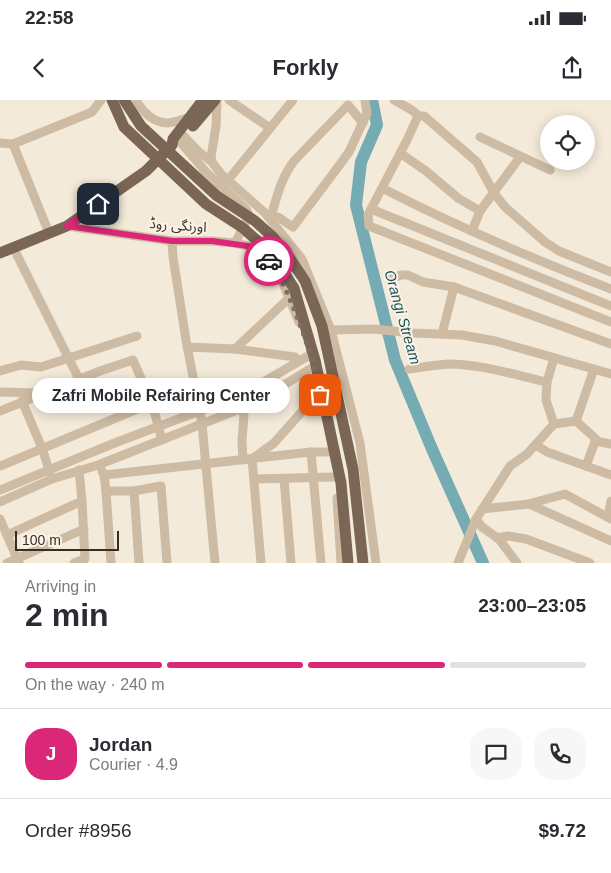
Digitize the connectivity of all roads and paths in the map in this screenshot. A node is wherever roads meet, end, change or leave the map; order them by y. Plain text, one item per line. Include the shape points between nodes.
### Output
1 (101, 100) edge
2 (112, 100) edge
3 (124, 100) edge
4 (136, 100) edge
5 (203, 100) edge
6 (216, 100) edge
7 (229, 100) edge
8 (293, 100) edge
9 (365, 100) edge
10 (394, 100) edge
11 (192, 115) junction
12 (418, 116) junction
13 (363, 123) junction
14 (270, 128) junction
15 (480, 137) dead end
16 (178, 138) junction
17 (0, 143) edge
18 (13, 144) junction
19 (400, 153) junction
20 (520, 157) junction
21 (212, 162) junction
22 (540, 166) edge
23 (228, 180) junction
24 (382, 188) junction
25 (494, 193) junction
26 (370, 209) junction
27 (480, 211) junction
28 (269, 216) junction
29 (67, 226) junction
30 (472, 231) junction
31 (49, 233) junction
32 (172, 241) junction
33 (234, 244) junction
34 (13, 247) junction
35 (0, 253) edge
36 (611, 272) edge
37 (391, 279) dead end
38 (454, 287) junction
39 (611, 290) edge
40 (286, 301) dead end
41 (611, 306) edge
42 (611, 322) edge
43 (331, 330) junction
44 (442, 334) junction
45 (137, 336) dead end
46 (611, 344) edge
47 (187, 347) junction
48 (234, 349) junction
49 (310, 354) junction
50 (68, 358) junction
51 (554, 358) junction
52 (298, 361) junction
53 (313, 366) junction
54 (410, 369) dead end
55 (594, 369) junction
56 (0, 371) edge
57 (611, 374) edge
58 (79, 379) junction
59 (547, 382) junction
60 (0, 392) edge
61 (44, 394) junction
62 (314, 398) dead end
63 (22, 402) junction
64 (152, 403) junction
65 (241, 409) junction
66 (199, 410) junction
67 (0, 411) edge
68 (576, 421) junction
69 (202, 424) junction
70 (554, 424) junction
71 (158, 425) junction
72 (162, 440) junction
73 (595, 441) junction
74 (611, 444) edge
75 (536, 445) junction
76 (42, 448) junction
77 (311, 452) junction
78 (330, 452) junction
79 (248, 460) junction
80 (98, 464) junction
81 (206, 464) junction
82 (0, 466) edge
83 (586, 466) junction
84 (49, 470) junction
85 (80, 470) junction
86 (104, 475) junction
87 (611, 475) edge
88 (334, 477) junction
89 (314, 478) junction
90 (52, 479) junction
91 (254, 479) junction
92 (284, 479) junction
93 (0, 490) edge
94 (106, 491) junction
95 (134, 491) junction
96 (611, 500) edge
97 (82, 501) junction
98 (0, 502) edge
99 (527, 504) junction
100 (482, 510) junction
101 (609, 518) edge
102 (0, 519) edge
103 (476, 519) junction
104 (84, 529) junction
105 (7, 535) junction
106 (498, 538) junction
107 (611, 542) edge
108 (18, 561) edge
109 (7, 563) edge
110 (74, 563) edge
111 (110, 563) edge
112 (139, 563) edge
113 (167, 563) edge
114 (216, 563) edge
115 (261, 563) edge
116 (291, 563) edge
117 (321, 563) edge
118 (341, 563) edge
119 (348, 563) edge
120 (364, 563) edge
121 (376, 563) edge
122 (458, 563) edge
123 (517, 563) edge
124 (590, 563) edge

1 - 18 street via 92,112
2 - 119 main road, bridge via 124,127 206,204 243,228 271,253 294,288 315,360 341,483
3 - 120 main road, bridge via 141,126 217,196 272,236 305,281 322,326 353,469
4 - 11 street via 156,122 179,121
5 - 11 main road
6 - 16 main road
6 - 21 street
7 - 14 street
8 - 14 street
9 - 13 street via 367,113
10 - 12 street
11 - 16 main road
12 - 19 street
12 - 25 street via 424,116 477,162
13 - 28 street via 349,152 292,226 278,217
13 - 28 street via 348,105 294,161 281,182
14 - 23 street
15 - 20 street
16 - 21 street
16 - 29 main road via 146,171
16 - 33 street via 206,172 246,209 248,218
17 - 18 street
18 - 31 street
19 - 24 street
19 - 27 street
20 - 22 street
20 - 25 street
21 - 23 street
23 - 28 street
24 - 26 street
24 - 30 street
25 - 27 street
25 - 36 street via 545,242
26 - 41 street
26 - 42 street via 369,226
27 - 30 street
28 - 43 street via 302,259
29 - 31 main road
29 - 32 street, اورنگی روڈ
30 - 39 street
31 - 34 main road
32 - 33 street, اورنگی روڈ
32 - 47 street
33 - 49 street, اورنگی روڈ via 256,248 271,264 282,281
34 - 35 main road
34 - 50 street
37 - 38 street via 408,275 423,282
38 - 44 street
38 - 46 street
40 - 48 street
43 - 44 street via 373,329
43 - 121 street via 360,443
44 - 51 street via 495,341
45 - 50 street
47 - 48 street
47 - 66 street
48 - 52 street via 295,357
49 - 52 street
49 - 53 street, اورنگی روڈ
50 - 56 street via 41,367 21,365
50 - 58 street
51 - 55 street
51 - 59 street
52 - 66 street via 246,392
53 - 65 street via 256,403
53 - 78 street, اورنگی روڈ
54 - 59 street via 450,364 477,366
55 - 57 street
55 - 68 street
58 - 61 street
58 - 64 street via 133,360
59 - 70 street via 546,400
60 - 61 street
61 - 63 street
62 - 79 street via 274,443
63 - 67 street
63 - 76 street
64 - 71 street
64 - 76 street
65 - 69 street
65 - 79 street via 244,416 242,440
66 - 69 street
66 - 71 street
68 - 70 street
68 - 73 street
69 - 72 street
69 - 81 street
70 - 75 street
71 - 72 street
71 - 84 street
72 - 80 street
73 - 74 street
73 - 83 street
75 - 83 street
75 - 100 street via 510,466
76 - 82 street
76 - 84 street
77 - 78 street
77 - 79 street
77 - 89 street
78 - 88 street, اورنگی روڈ
79 - 81 street
79 - 91 street
80 - 85 street
80 - 86 street
81 - 86 street
81 - 114 street
83 - 87 street
84 - 90 street
84 - 93 street
85 - 90 street
85 - 97 street
86 - 94 street
88 - 89 street
88 - 118 street, اورنگی روڈ
89 - 92 street
89 - 117 street
90 - 98 street
91 - 92 street
91 - 115 street
92 - 116 street
94 - 95 street
94 - 111 street
95 - 112 street
95 - 113 street via 161,486
96 - 101 street
97 - 104 street
97 - 105 street
99 - 100 street
99 - 101 street via 565,494
99 - 107 street
100 - 103 street
102 - 105 street
103 - 106 street
103 - 122 street
104 - 108 street
104 - 110 street via 85,558
105 - 108 street
106 - 123 street
106 - 124 street via 526,539
108 - 109 street

